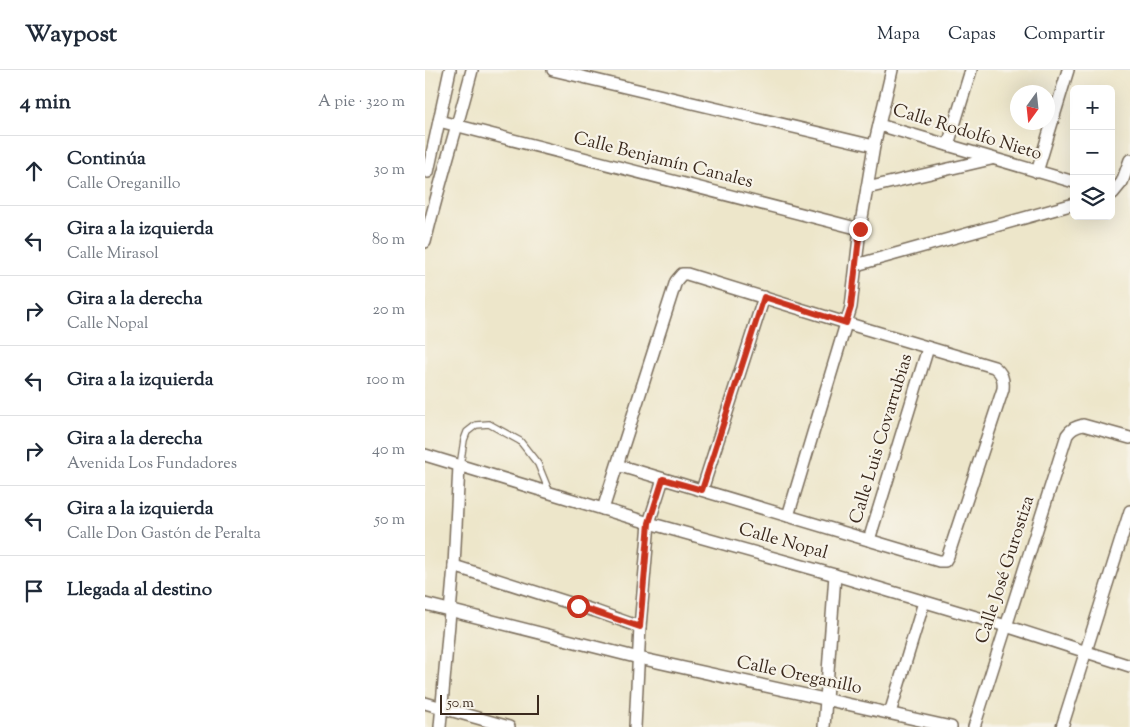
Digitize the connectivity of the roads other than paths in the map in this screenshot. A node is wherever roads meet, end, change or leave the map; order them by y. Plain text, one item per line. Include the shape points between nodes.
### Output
1 (450, 70) edge
2 (472, 70) edge
3 (553, 70) edge
4 (892, 70) edge
5 (971, 70) edge
6 (1068, 70) edge
7 (439, 121) junction
8 (879, 125) junction
9 (457, 126) junction
10 (948, 145) junction
11 (874, 146) junction
12 (993, 159) junction
13 (1130, 160) edge
14 (426, 172) edge
15 (1037, 172) junction
16 (441, 176) junction
17 (1070, 181) edge
18 (867, 188) junction
19 (1115, 190) edge
20 (1070, 205) edge
21 (860, 229) junction
22 (425, 242) edge
23 (856, 265) junction
24 (764, 297) junction
25 (846, 323) junction
26 (928, 348) junction
27 (1130, 438) edge
28 (425, 455) edge
29 (617, 465) junction
30 (459, 466) junction
31 (663, 479) junction
32 (702, 490) junction
33 (549, 492) junction
34 (603, 509) junction
35 (1130, 511) edge
36 (788, 516) junction
37 (649, 523) junction
38 (869, 540) junction
39 (454, 566) junction
40 (835, 575) junction
41 (924, 602) junction
42 (425, 604) edge
43 (450, 611) junction
44 (1006, 626) junction
45 (640, 627) junction
46 (1086, 651) junction
47 (639, 658) junction
48 (1130, 666) edge
49 (826, 700) junction
50 (425, 703) edge
51 (441, 708) junction
52 (889, 714) junction
53 (440, 727) edge
54 (509, 727) edge
55 (635, 727) edge
56 (824, 727) edge
57 (951, 727) edge
58 (974, 727) edge
59 (1061, 727) edge

1 - 7 street
2 - 9 street
3 - 11 street
4 - 8 street
5 - 10 street
6 - 15 street
7 - 9 street, Calle Benjamín Canales
7 - 14 street
8 - 10 street, Calle Rodolfo Nieto
8 - 11 street
9 - 16 street
9 - 21 street, Calle Benjamín Canales
10 - 12 street, Calle Rodolfo Nieto
11 - 18 street
12 - 15 street, Calle Rodolfo Nieto
12 - 18 street
13 - 19 street via 1122,182
14 - 16 street
15 - 17 street, Calle Rodolfo Nieto
16 - 22 street
18 - 21 street
20 - 23 street
21 - 23 street
23 - 25 street
24 - 25 street
24 - 29 street via 682,274 676,281
24 - 32 street
25 - 26 street
25 - 36 street
26 - 38 street, Calle Luis Covarrubias
26 - 38 street, Calle Nopal via 994,367 1002,376 1003,389 945,561
27 - 44 street, Calle José Gurostiza via 1091,426 1070,430
28 - 30 street, Calle Nopal
29 - 31 street, Calle Nopal
29 - 34 street
30 - 33 street, Calle Nopal
30 - 33 lane via 467,432 476,425 489,424 521,441 538,464
30 - 39 street
31 - 32 street, Calle Nopal
31 - 37 street
32 - 36 street, Calle Nopal
33 - 34 street, Calle Nopal
34 - 37 street, Calle Nopal
35 - 46 street
36 - 38 street, Calle Nopal
37 - 40 street, Calle Nopal
37 - 45 street
39 - 43 street
39 - 45 street
40 - 41 street, Calle Nopal
40 - 49 street
41 - 44 street, Calle Nopal
41 - 52 street
42 - 43 street, Calle Oreganillo
43 - 47 street, Calle Oreganillo
43 - 51 street
44 - 46 street, Calle Nopal
44 - 58 street, Calle José Gurostiza
45 - 47 street
46 - 48 street, Calle Nopal
46 - 59 street
47 - 49 street, Calle Oreganillo
47 - 55 street
49 - 52 street, Calle Oreganillo
49 - 56 street
50 - 51 street
51 - 53 street
51 - 54 street
52 - 57 street, Calle Oreganillo

